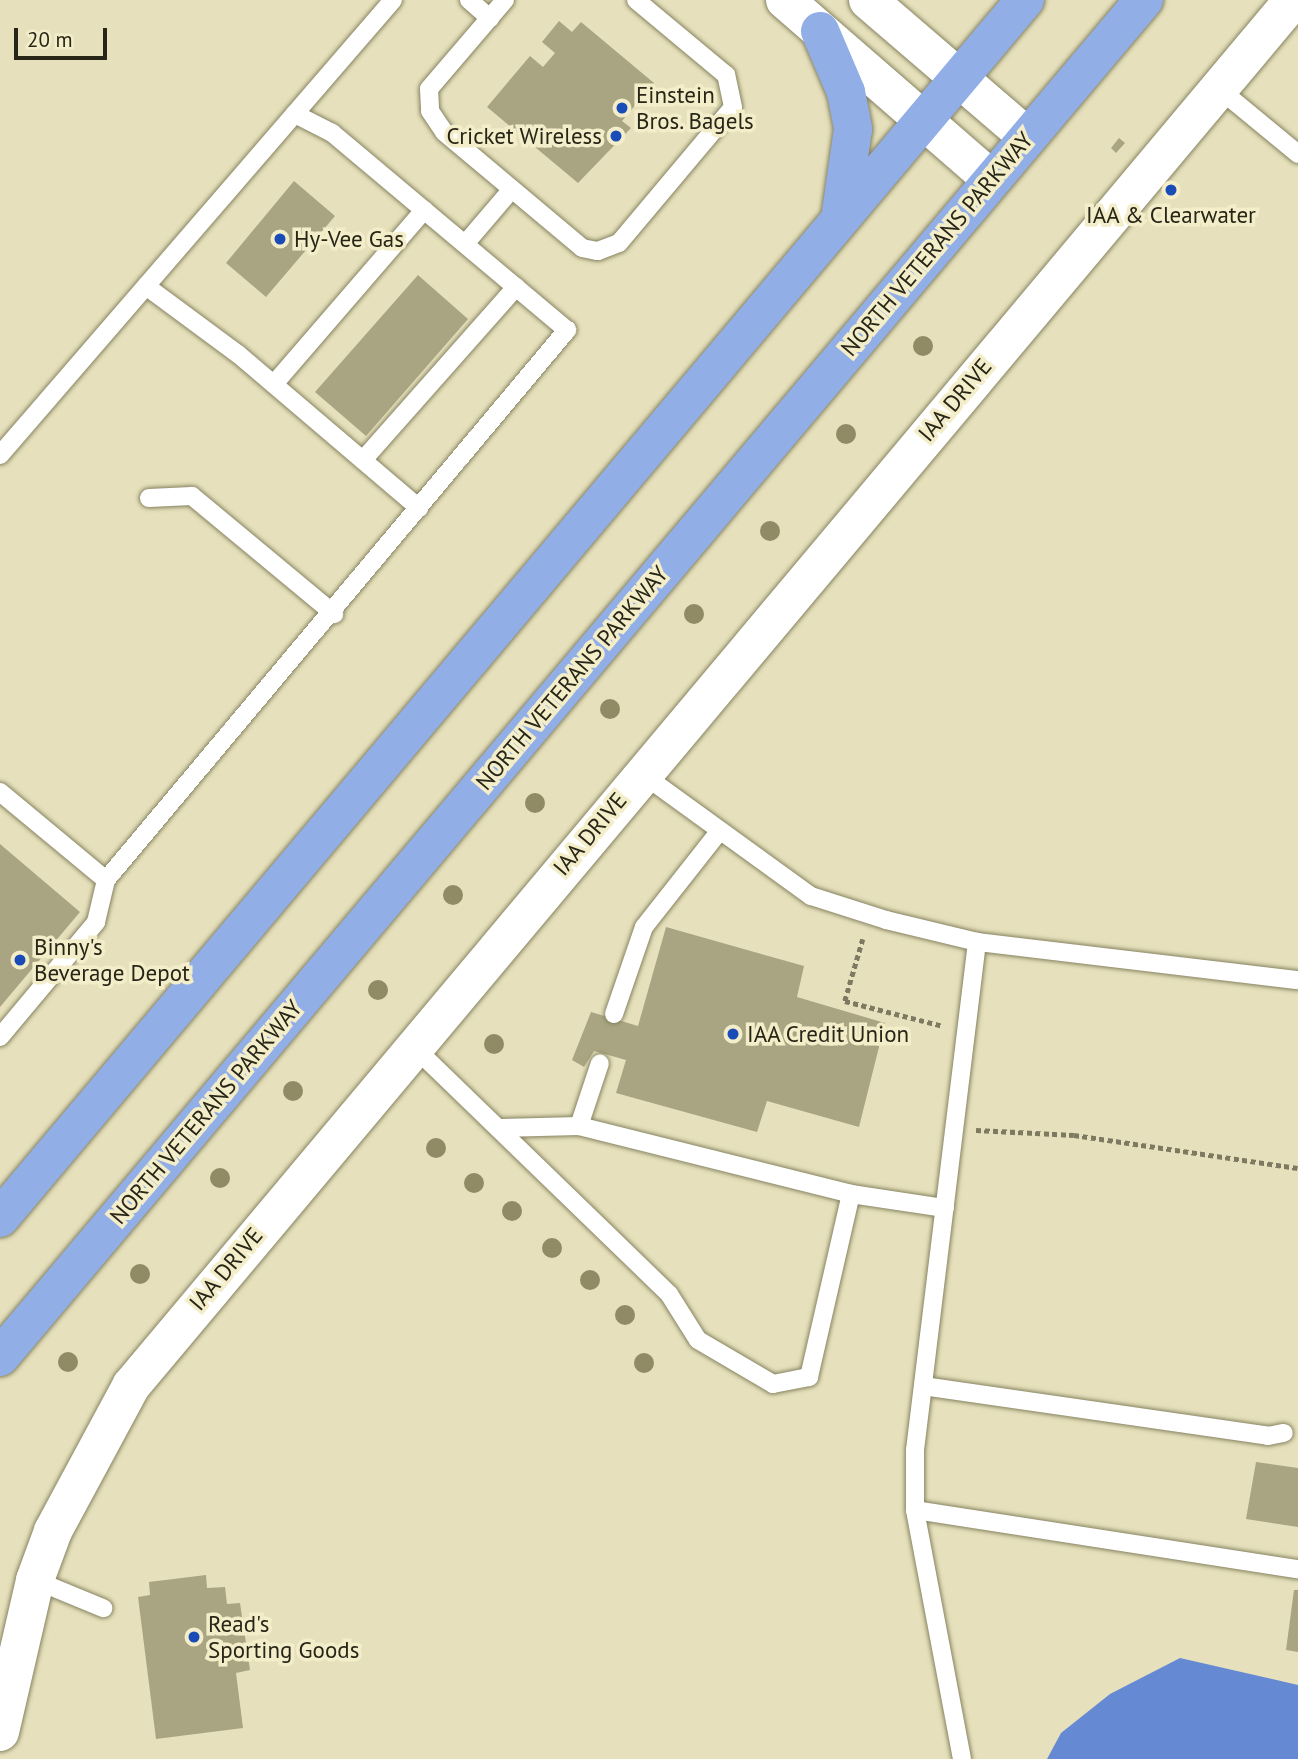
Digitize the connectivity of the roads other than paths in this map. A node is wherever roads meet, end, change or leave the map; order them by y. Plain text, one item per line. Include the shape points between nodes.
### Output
1 (393, 0) edge
2 (469, 0) edge
3 (505, 0) edge
4 (636, 0) edge
5 (785, 0) edge
6 (868, 0) edge
7 (1025, 0) edge
8 (1144, 0) edge
9 (1293, 0) edge
10 (490, 18) junction
11 (820, 30) junction
12 (959, 78) junction
13 (1218, 88) junction
14 (295, 114) junction
15 (924, 120) junction
16 (1027, 137) junction
17 (1298, 154) edge
18 (991, 178) junction
19 (512, 189) junction
20 (424, 210) junction
21 (840, 219) junction
22 (465, 244) junction
23 (146, 286) junction
24 (516, 287) junction
25 (274, 384) junction
26 (0, 455) edge
27 (363, 460) junction
28 (149, 498) dead end
29 (419, 508) junction
30 (334, 614) junction
31 (641, 773) junction
32 (0, 792) edge
33 (718, 833) junction
34 (106, 880) junction
35 (977, 942) junction
36 (1298, 980) edge
37 (614, 1014) dead end
38 (0, 1037) edge
39 (412, 1045) junction
40 (600, 1063) dead end
41 (579, 1126) junction
42 (500, 1128) junction
43 (851, 1194) junction
44 (945, 1208) junction
45 (0, 1218) edge
46 (0, 1357) edge
47 (923, 1386) junction
48 (1284, 1433) dead end
49 (915, 1510) junction
50 (1298, 1569) edge
51 (35, 1580) junction
52 (103, 1608) dead end
53 (0, 1732) edge
54 (962, 1759) edge

1 - 14 lane
2 - 10 lane
3 - 10 lane
4 - 19 lane via 726,75 733,107 619,243 582,248
5 - 11 street
6 - 12 street
7 - 12 highway
8 - 16 highway, NORTH VETERANS PARKWAY
9 - 13 street, IAA DRIVE
10 - 19 lane via 429,89 430,111 443,132
11 - 15 street
11 - 21 highway via 846,92 853,129
12 - 15 highway
12 - 16 street
13 - 17 lane
13 - 31 street, IAA DRIVE
14 - 20 lane via 332,133
14 - 23 lane
15 - 18 street
15 - 21 highway
16 - 18 highway, NORTH VETERANS PARKWAY
18 - 46 highway, NORTH VETERANS PARKWAY
19 - 22 lane
20 - 22 lane
20 - 25 lane
21 - 45 highway
22 - 24 lane
23 - 25 lane
23 - 26 lane
24 - 27 lane
24 - 29 lane via 567,330
25 - 27 lane
27 - 29 lane
28 - 30 lane via 191,496
29 - 30 lane
30 - 34 lane
31 - 33 lane
31 - 39 street, IAA DRIVE
32 - 34 lane
33 - 35 lane via 811,896
33 - 37 lane via 644,927
34 - 38 lane via 96,922
35 - 36 lane
35 - 44 lane
39 - 42 lane
39 - 51 street, IAA DRIVE via 131,1386 80,1471
40 - 41 lane
41 - 42 lane
41 - 43 lane
42 - 43 lane via 669,1294 698,1340 773,1384 809,1377
43 - 44 lane
44 - 47 lane
47 - 48 lane via 1268,1436
47 - 49 lane
49 - 50 lane
49 - 54 lane
51 - 52 lane
51 - 53 street, IAA DRIVE

